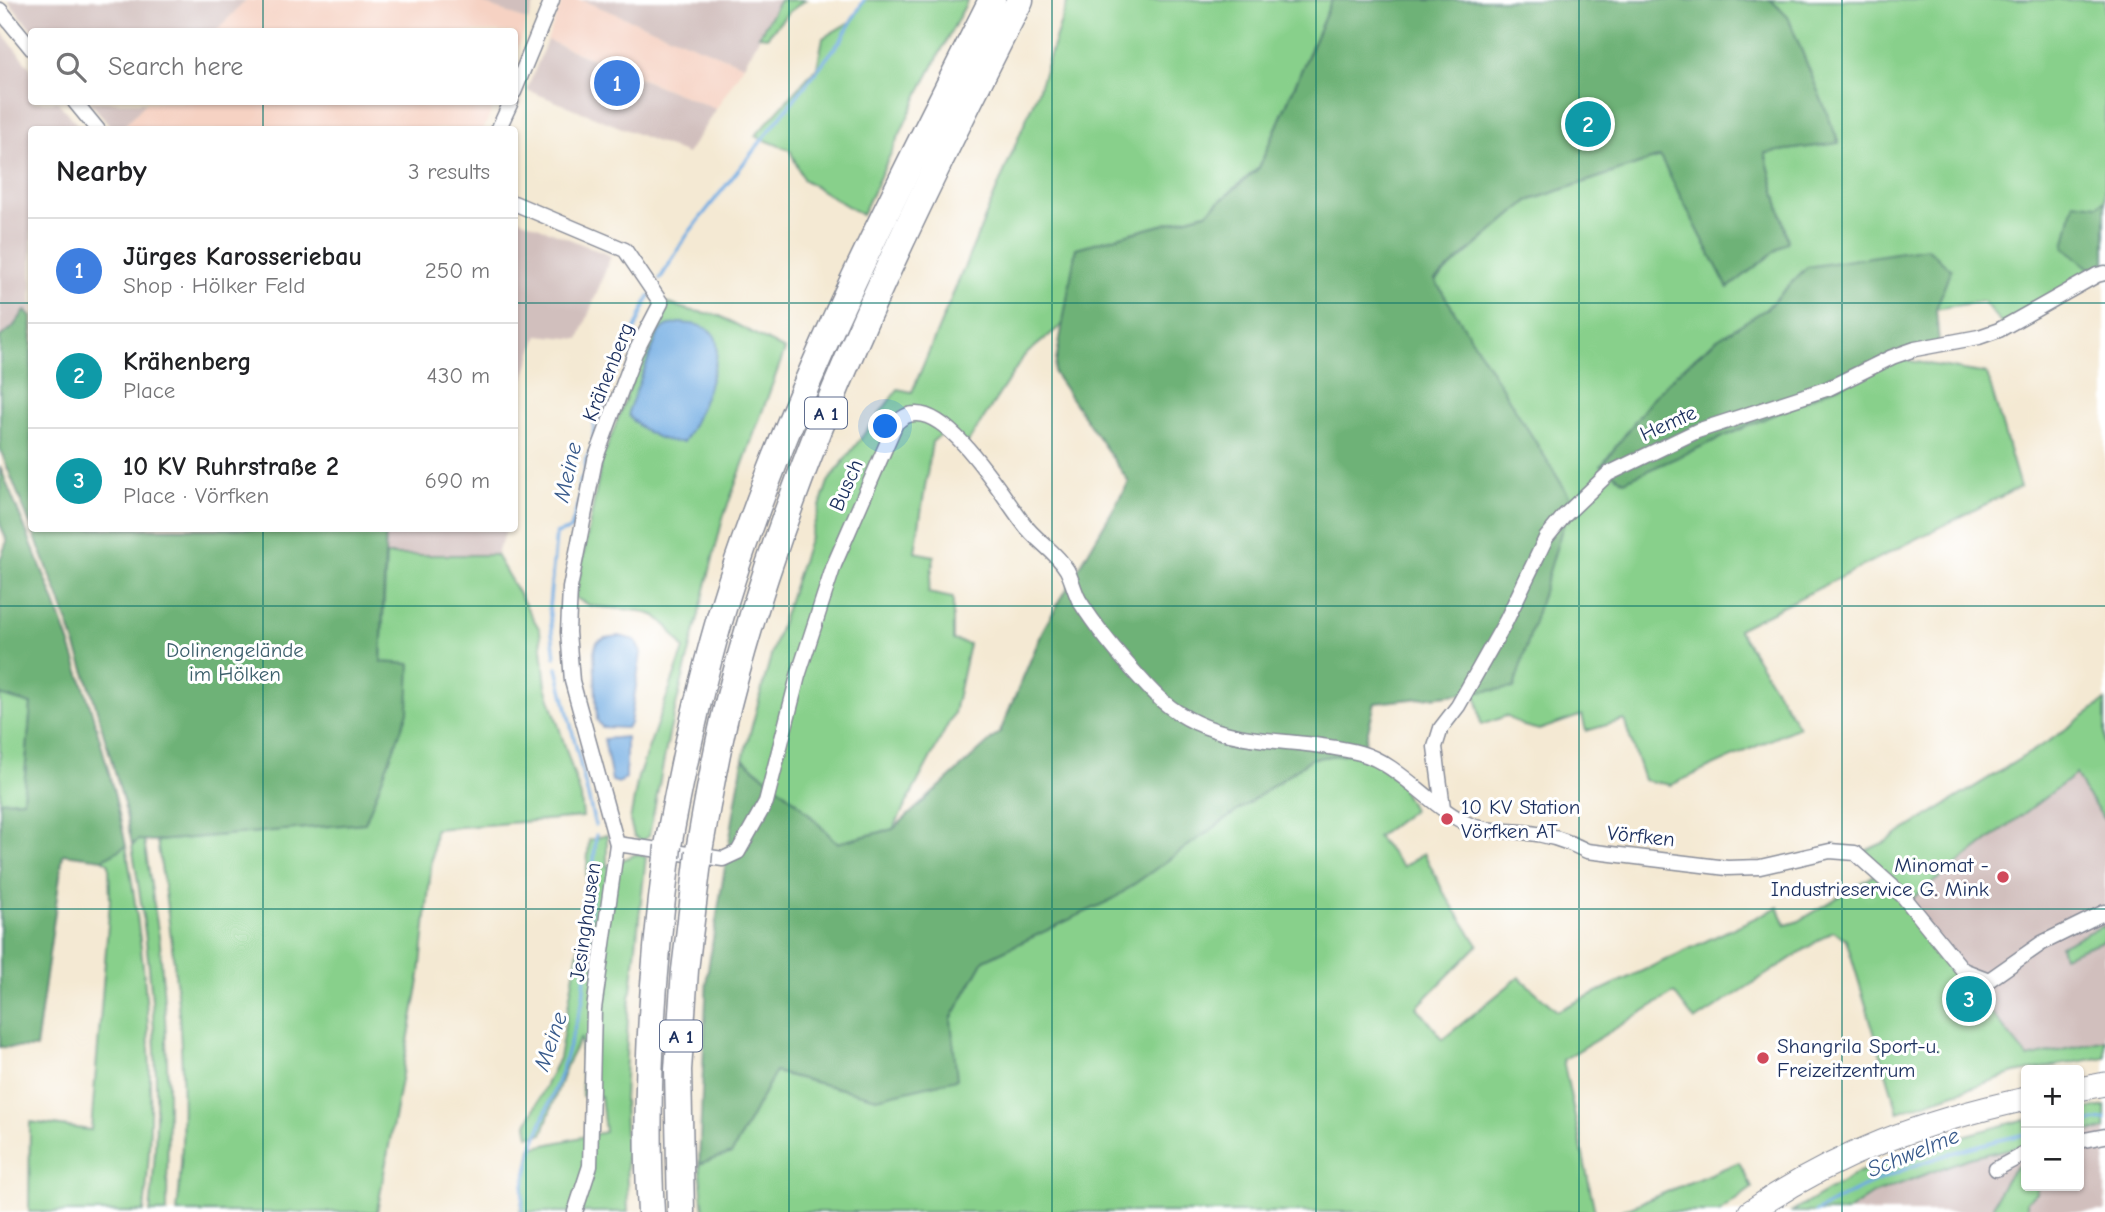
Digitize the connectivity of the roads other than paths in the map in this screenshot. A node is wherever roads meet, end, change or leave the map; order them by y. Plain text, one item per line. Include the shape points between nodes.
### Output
1 (552, 0) edge
2 (992, 0) edge
3 (1020, 0) edge
4 (0, 10) edge
5 (28, 44) edge
6 (518, 82) edge
7 (77, 105) edge
8 (509, 105) edge
9 (95, 126) edge
10 (500, 126) edge
11 (518, 205) edge
12 (2105, 273) edge
13 (1260, 741) joint
14 (1443, 807) junction
15 (617, 844) junction
16 (2105, 912) edge
17 (2105, 1084) edge
18 (2084, 1088) edge
19 (2021, 1100) edge
20 (2105, 1136) edge
21 (2084, 1141) edge
22 (2021, 1156) edge
23 (1996, 1169) dead end
24 (575, 1212) edge
25 (651, 1212) edge
26 (681, 1212) edge
27 (1750, 1212) edge

1 - 6 street
2 - 25 highway, A 1 via 811,374 760,498 708,659 681,774 653,979 648,1112
3 - 26 highway, A 1 via 905,229 822,420 772,554 744,646 715,760 685,970 678,1070
4 - 5 street
7 - 9 street
8 - 10 street
11 - 15 street, Krähenberg via 625,250 661,303 635,353 595,460 570,588 572,681
12 - 14 street, Hemte via 1999,330 1904,353 1829,388 1697,431 1608,474 1546,538 1506,621 1441,728 1435,747
13 - 14 street, Vörfken via 1321,745 1363,754
13 - 15 street, Busch via 1194,722 1150,690 1107,640 1066,569 1025,527 967,446 917,414 896,423 834,565 798,676 766,802 738,852 723,859
14 - 16 street, Vörfken via 1486,830 1544,835 1587,851 1727,868 1760,867 1830,851 1855,853 1903,896 1963,970 1989,980 2042,943
15 - 24 street, Jesinghausen via 594,1009 590,1166
17 - 18 main road
19 - 27 main road via 1869,1146 1819,1169
20 - 21 street
22 - 23 street

